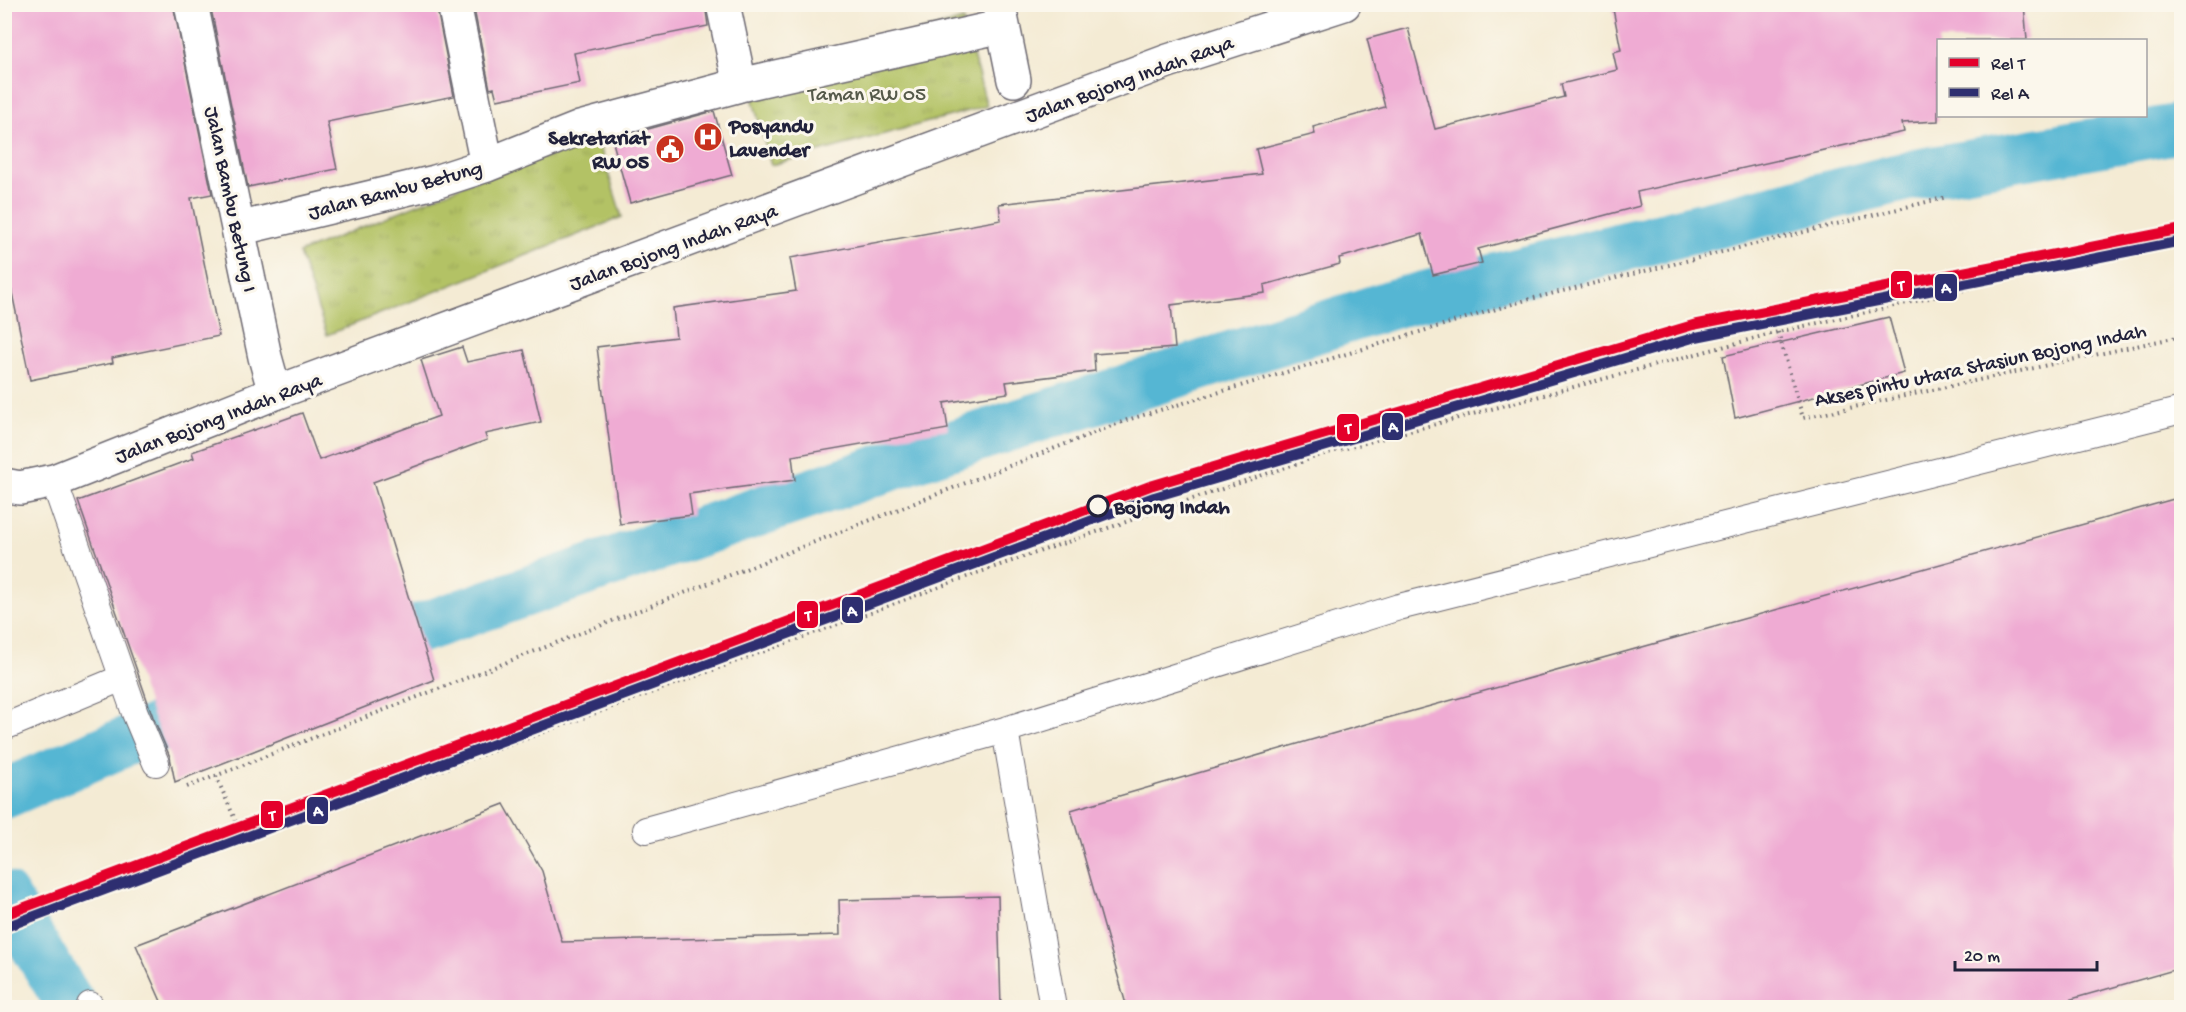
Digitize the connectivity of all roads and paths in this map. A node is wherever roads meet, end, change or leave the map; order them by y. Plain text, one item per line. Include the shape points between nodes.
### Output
1 (191, 4) edge
2 (454, 4) edge
3 (723, 4) edge
4 (1344, 4) edge
5 (1001, 15) edge
6 (1014, 80) dead end
7 (740, 86) junction
8 (488, 165) junction
9 (1947, 197) dead end
10 (238, 229) junction
11 (1969, 289) dead end
12 (1778, 332) junction
13 (2181, 336) edge
14 (275, 393) junction
15 (2181, 410) edge
16 (54, 481) junction
17 (4, 485) edge
18 (122, 678) junction
19 (6, 727) edge
20 (1005, 730) junction
21 (153, 757) dead end
22 (216, 776) junction
23 (176, 791) dead end
24 (646, 830) dead end
25 (1053, 1008) edge

1 - 10 street, Jalan Bambu Betung I
2 - 8 street
3 - 7 street
4 - 14 street, Jalan Bojong Indah Raya via 1168,61
5 - 6 street
5 - 7 street, Jalan Bambu Betung
7 - 8 street, Jalan Bambu Betung via 580,128
8 - 10 street, Jalan Bambu Betung via 435,182
9 - 22 path via 1526,300 1127,420
10 - 14 street, Jalan Bambu Betung I
11 - 12 path
12 - 13 path, Akses pintu utara Stasiun Bojong Indah via 1803,418
12 - 22 path via 1324,454 974,574 245,842
14 - 16 street, Jalan Bojong Indah Raya
15 - 20 lane via 1399,607
16 - 17 street, Jalan Bojong Indah Raya via 20,488
16 - 18 lane
18 - 19 lane
18 - 21 lane
20 - 24 lane
20 - 25 lane
22 - 23 path

